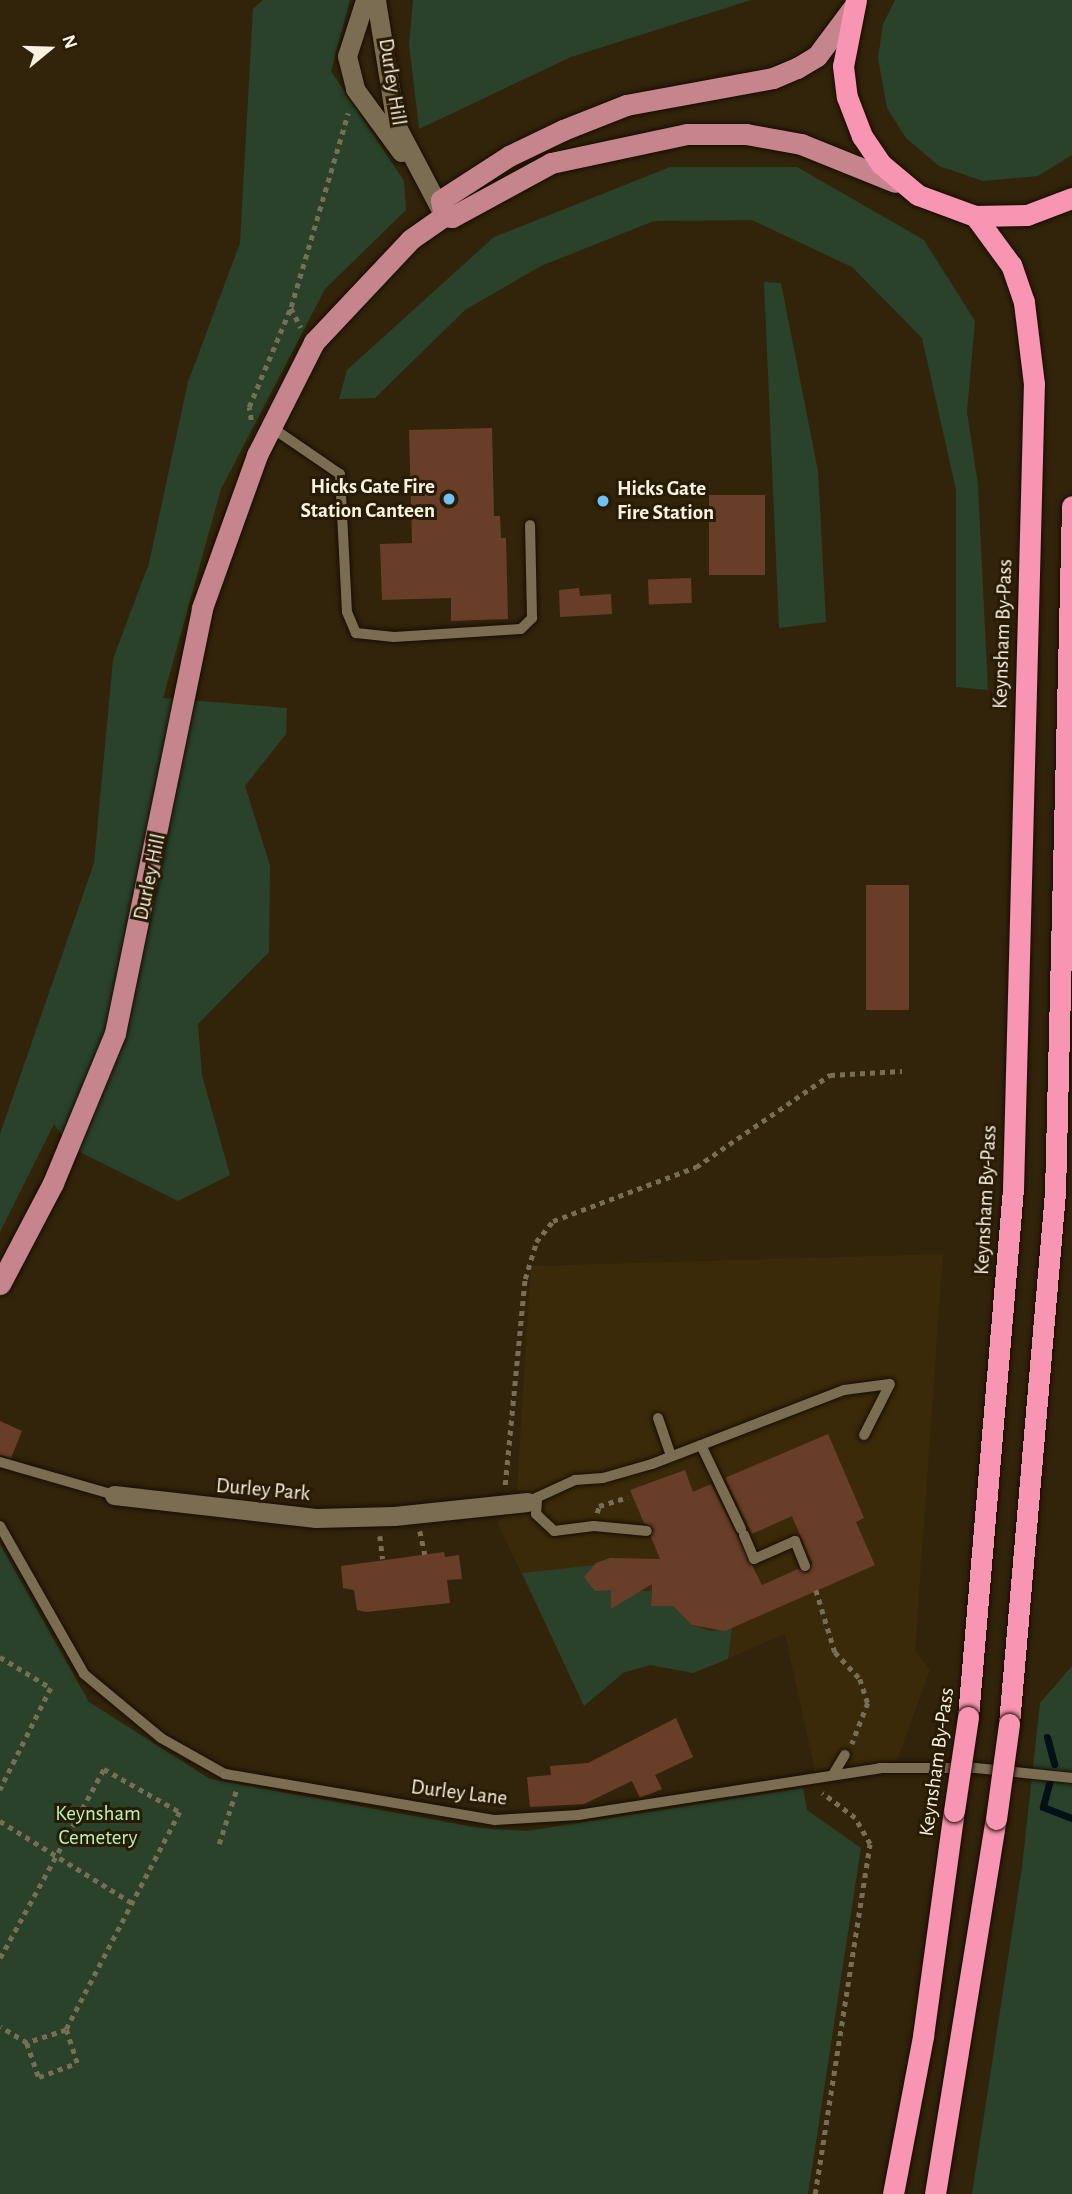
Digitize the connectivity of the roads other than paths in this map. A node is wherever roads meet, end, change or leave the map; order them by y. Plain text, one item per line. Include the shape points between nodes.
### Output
1 (365, 0) edge
2 (376, 0) edge
3 (854, 5) edge
4 (412, 163) junction
5 (918, 195) junction
6 (1072, 198) edge
7 (444, 216) junction
8 (975, 216) junction
9 (271, 427) junction
10 (1072, 506) edge
11 (530, 525) dead end
12 (0, 1284) edge
13 (658, 1418) dead end
14 (864, 1436) dead end
15 (701, 1445) junction
16 (671, 1455) junction
17 (0, 1462) edge
18 (114, 1495) joint
19 (532, 1502) junction
20 (0, 1525) edge
21 (647, 1531) dead end
22 (805, 1566) dead end
23 (845, 1755) road end
24 (834, 1773) junction
25 (1072, 1778) edge
26 (893, 2194) edge
27 (935, 2194) edge

1 - 4 street, Durley Hill via 348,56 355,89 373,120
2 - 4 street, Durley Hill via 388,88
3 - 5 highway via 843,66 854,119 881,164
3 - 7 main road via 817,56 797,68 773,78 626,105 563,130 473,178 442,200
4 - 7 street, Durley Hill
5 - 7 main road via 873,169 801,144 746,134 687,134 551,163 452,217
5 - 8 highway
6 - 8 highway via 1027,215
7 - 9 main road, Durley Hill via 372,277 314,342
8 - 26 highway, Keynsham By-Pass, bridge via 1010,265 1020,290 1034,384 1013,1189 968,1717 923,2036
9 - 11 lane via 340,474 347,612 356,633 394,637 521,629 532,618
9 - 12 main road, Durley Hill via 202,608 115,1033 53,1183
10 - 27 highway, bridge via 1055,1193 1009,1724
13 - 16 lane
14 - 15 lane via 890,1384 844,1390
15 - 16 lane
15 - 22 lane via 754,1559 795,1541
16 - 19 lane via 575,1480
17 - 18 lane, Durley Park
18 - 19 street, Durley Park via 316,1518 394,1517
19 - 21 lane via 536,1514 554,1531 594,1526
20 - 24 lane, Durley Lane via 84,1674 198,1762 239,1776 495,1820 578,1815
23 - 24 lane
24 - 25 lane, Durley Lane via 976,1768

